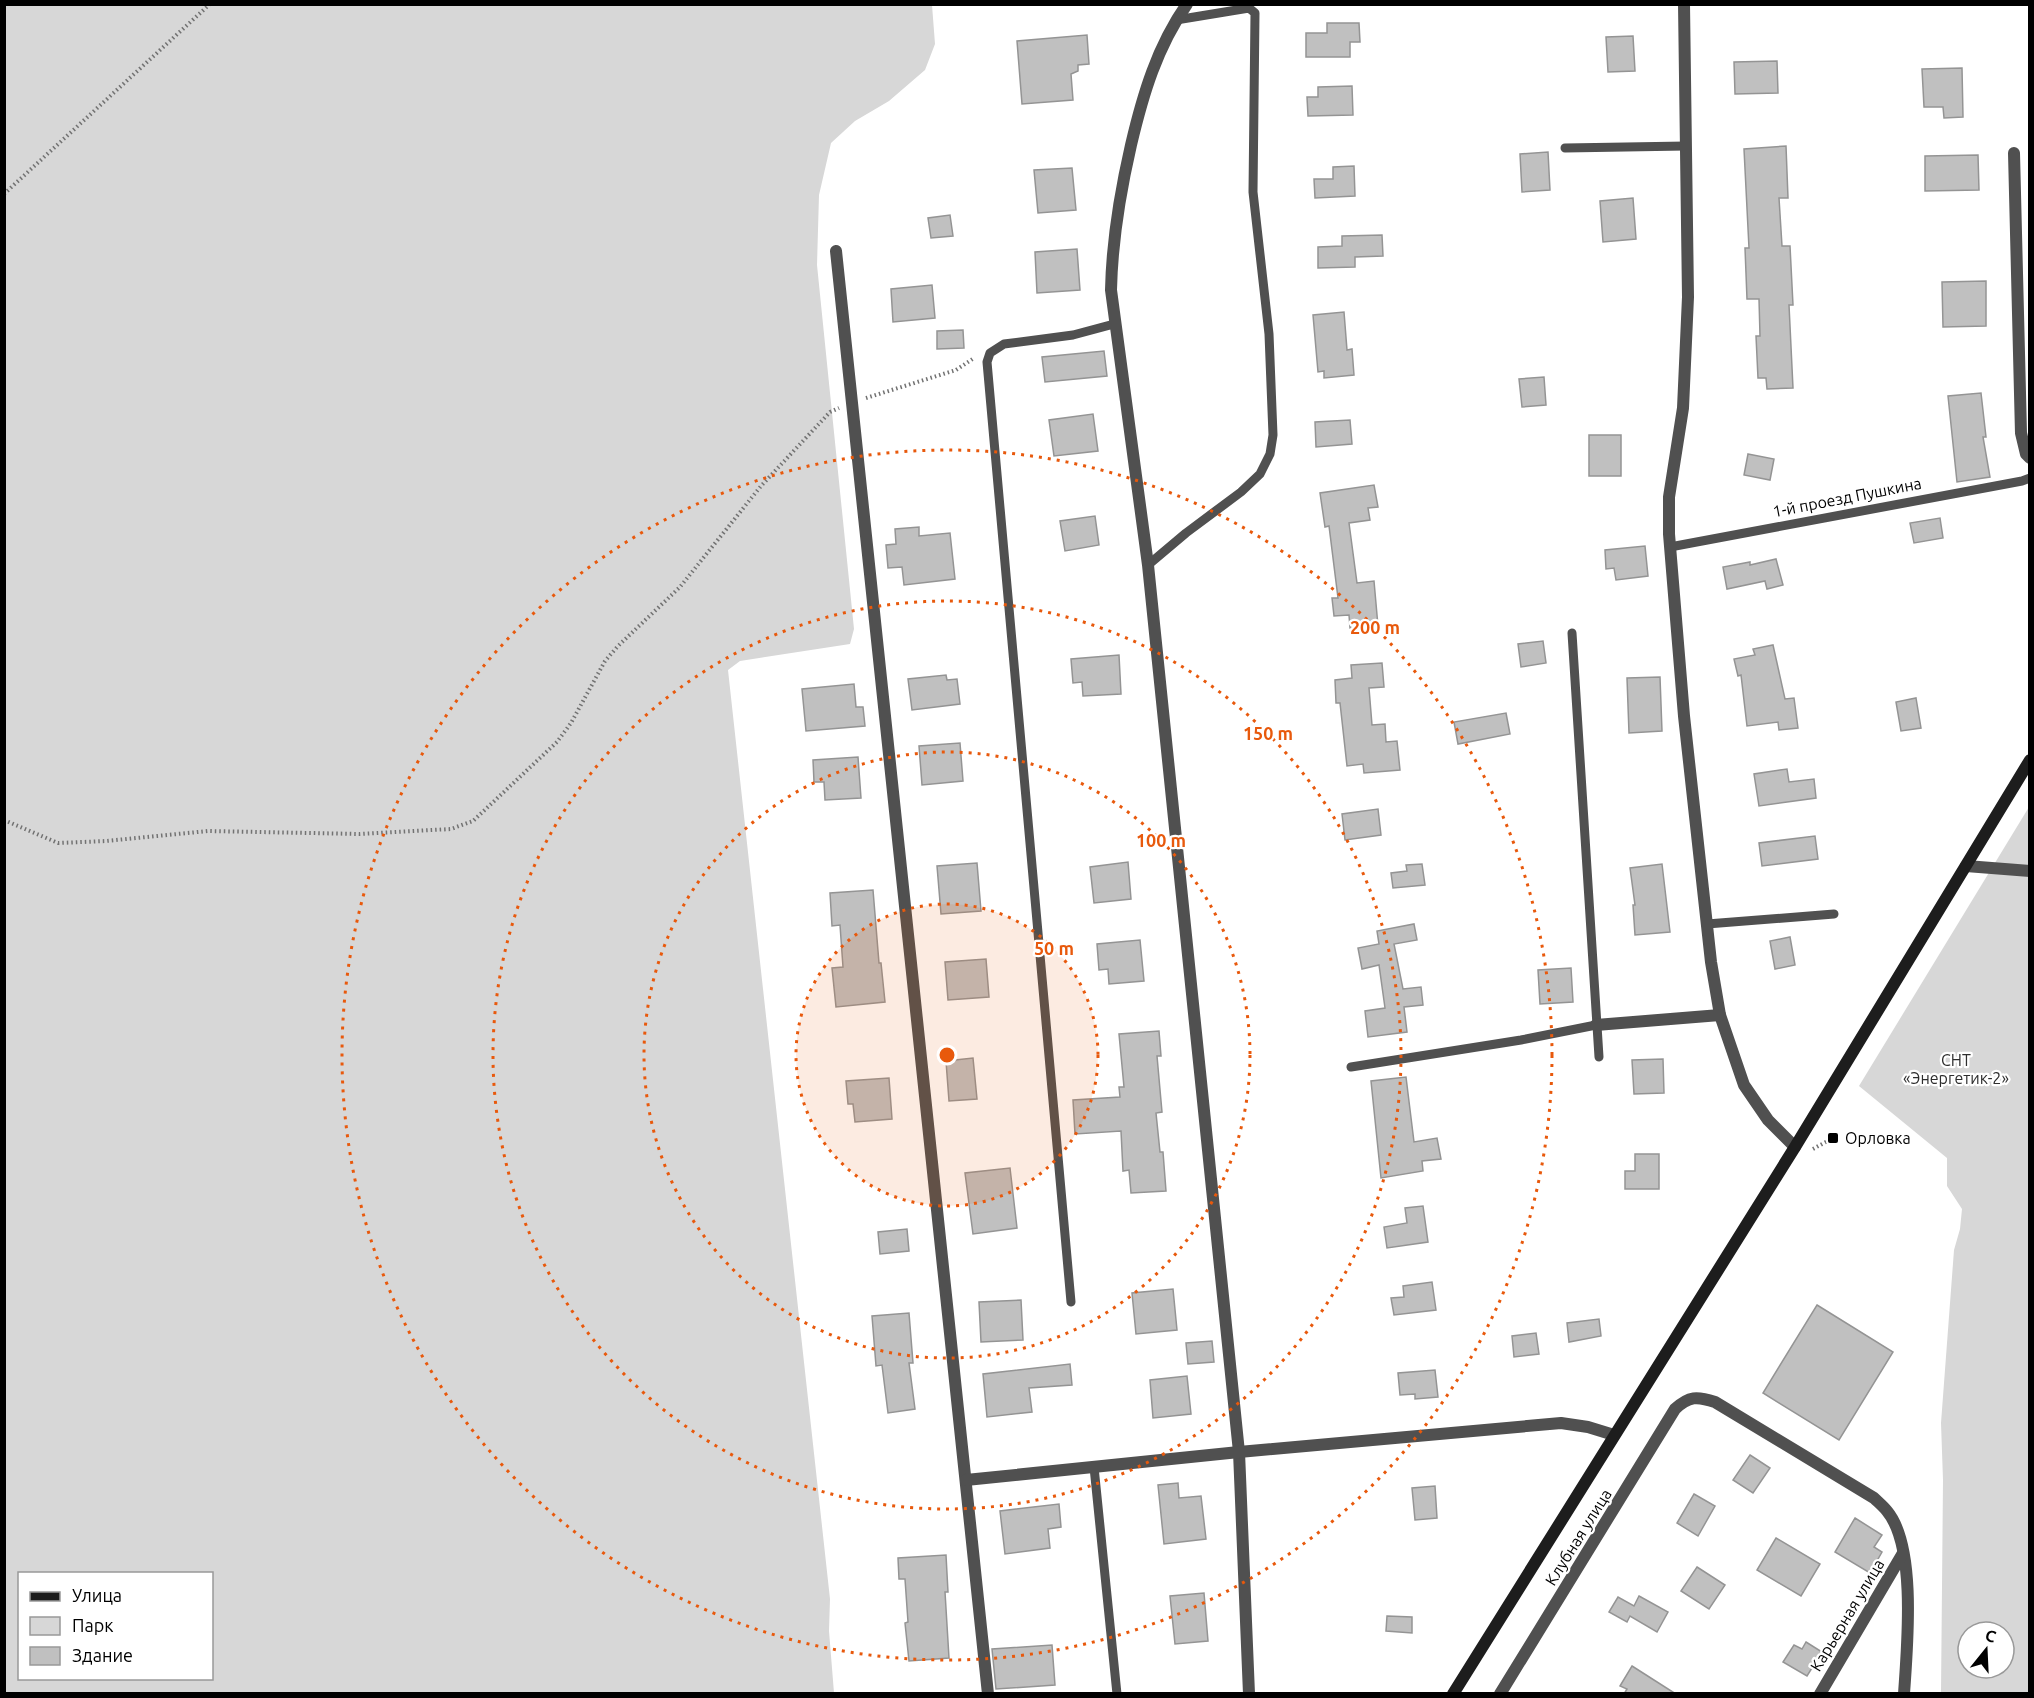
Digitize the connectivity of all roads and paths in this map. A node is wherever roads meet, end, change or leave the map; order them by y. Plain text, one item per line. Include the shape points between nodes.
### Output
1 (210, 4) edge
2 (1187, 4) edge
3 (1684, 4) edge
4 (1176, 20) junction
5 (1686, 146) junction
6 (1565, 148) dead end
7 (2014, 153) dead end
8 (4, 194) edge
9 (836, 251) dead end
10 (1114, 324) junction
11 (979, 355) dead end
12 (853, 402) junction
13 (2030, 458) edge
14 (2030, 478) edge
15 (1670, 547) junction
16 (1148, 565) junction
17 (1572, 633) dead end
18 (2030, 760) edge
19 (4, 820) edge
20 (1966, 866) junction
21 (2030, 871) edge
22 (1834, 914) dead end
23 (1707, 924) junction
24 (1719, 1015) junction
25 (1596, 1025) junction
26 (1599, 1057) dead end
27 (1351, 1067) dead end
28 (1795, 1147) junction
29 (1071, 1302) dead end
30 (1614, 1436) junction
31 (1239, 1452) junction
32 (1094, 1467) junction
33 (966, 1480) junction
34 (1903, 1553) junction
35 (988, 1694) edge
36 (1117, 1694) edge
37 (1249, 1694) edge
38 (1454, 1694) edge
39 (1500, 1694) edge
40 (1820, 1694) edge
41 (1904, 1694) edge

1 - 8 path
2 - 4 street
3 - 5 street
4 - 10 street via 1145,89 1120,193 1111,254
4 - 16 lane via 1250,8 1255,13 1253,192 1269,334 1273,435 1270,454 1260,474
5 - 6 lane
5 - 15 street via 1688,297 1683,408 1670,497
7 - 13 street via 2021,433 2025,454
9 - 12 street
10 - 16 street
10 - 29 lane via 1074,335 1004,344 990,353 987,362
11 - 12 path via 956,370
12 - 19 path via 830,412 761,486 680,587 605,661 557,742 472,821 452,829 371,833 208,831 58,843
12 - 33 street
14 - 15 lane, 1-й проезд Пушкина
15 - 23 street
16 - 31 street
17 - 25 lane
18 - 20 main road
20 - 21 street
20 - 28 main road
22 - 23 lane
23 - 24 street
24 - 25 street
24 - 28 street via 1744,1085 1768,1120
25 - 26 lane
25 - 27 lane
28 - 30 main road
30 - 31 street via 1561,1423
30 - 38 main road
31 - 32 street
31 - 37 street
32 - 33 street
32 - 36 lane
33 - 35 street
34 - 39 street, Клубная улица via 1888,1512 1874,1498 1714,1402 1698,1396 1686,1399 1676,1409
34 - 40 street, Карьерная улица
34 - 41 street via 1908,1591

